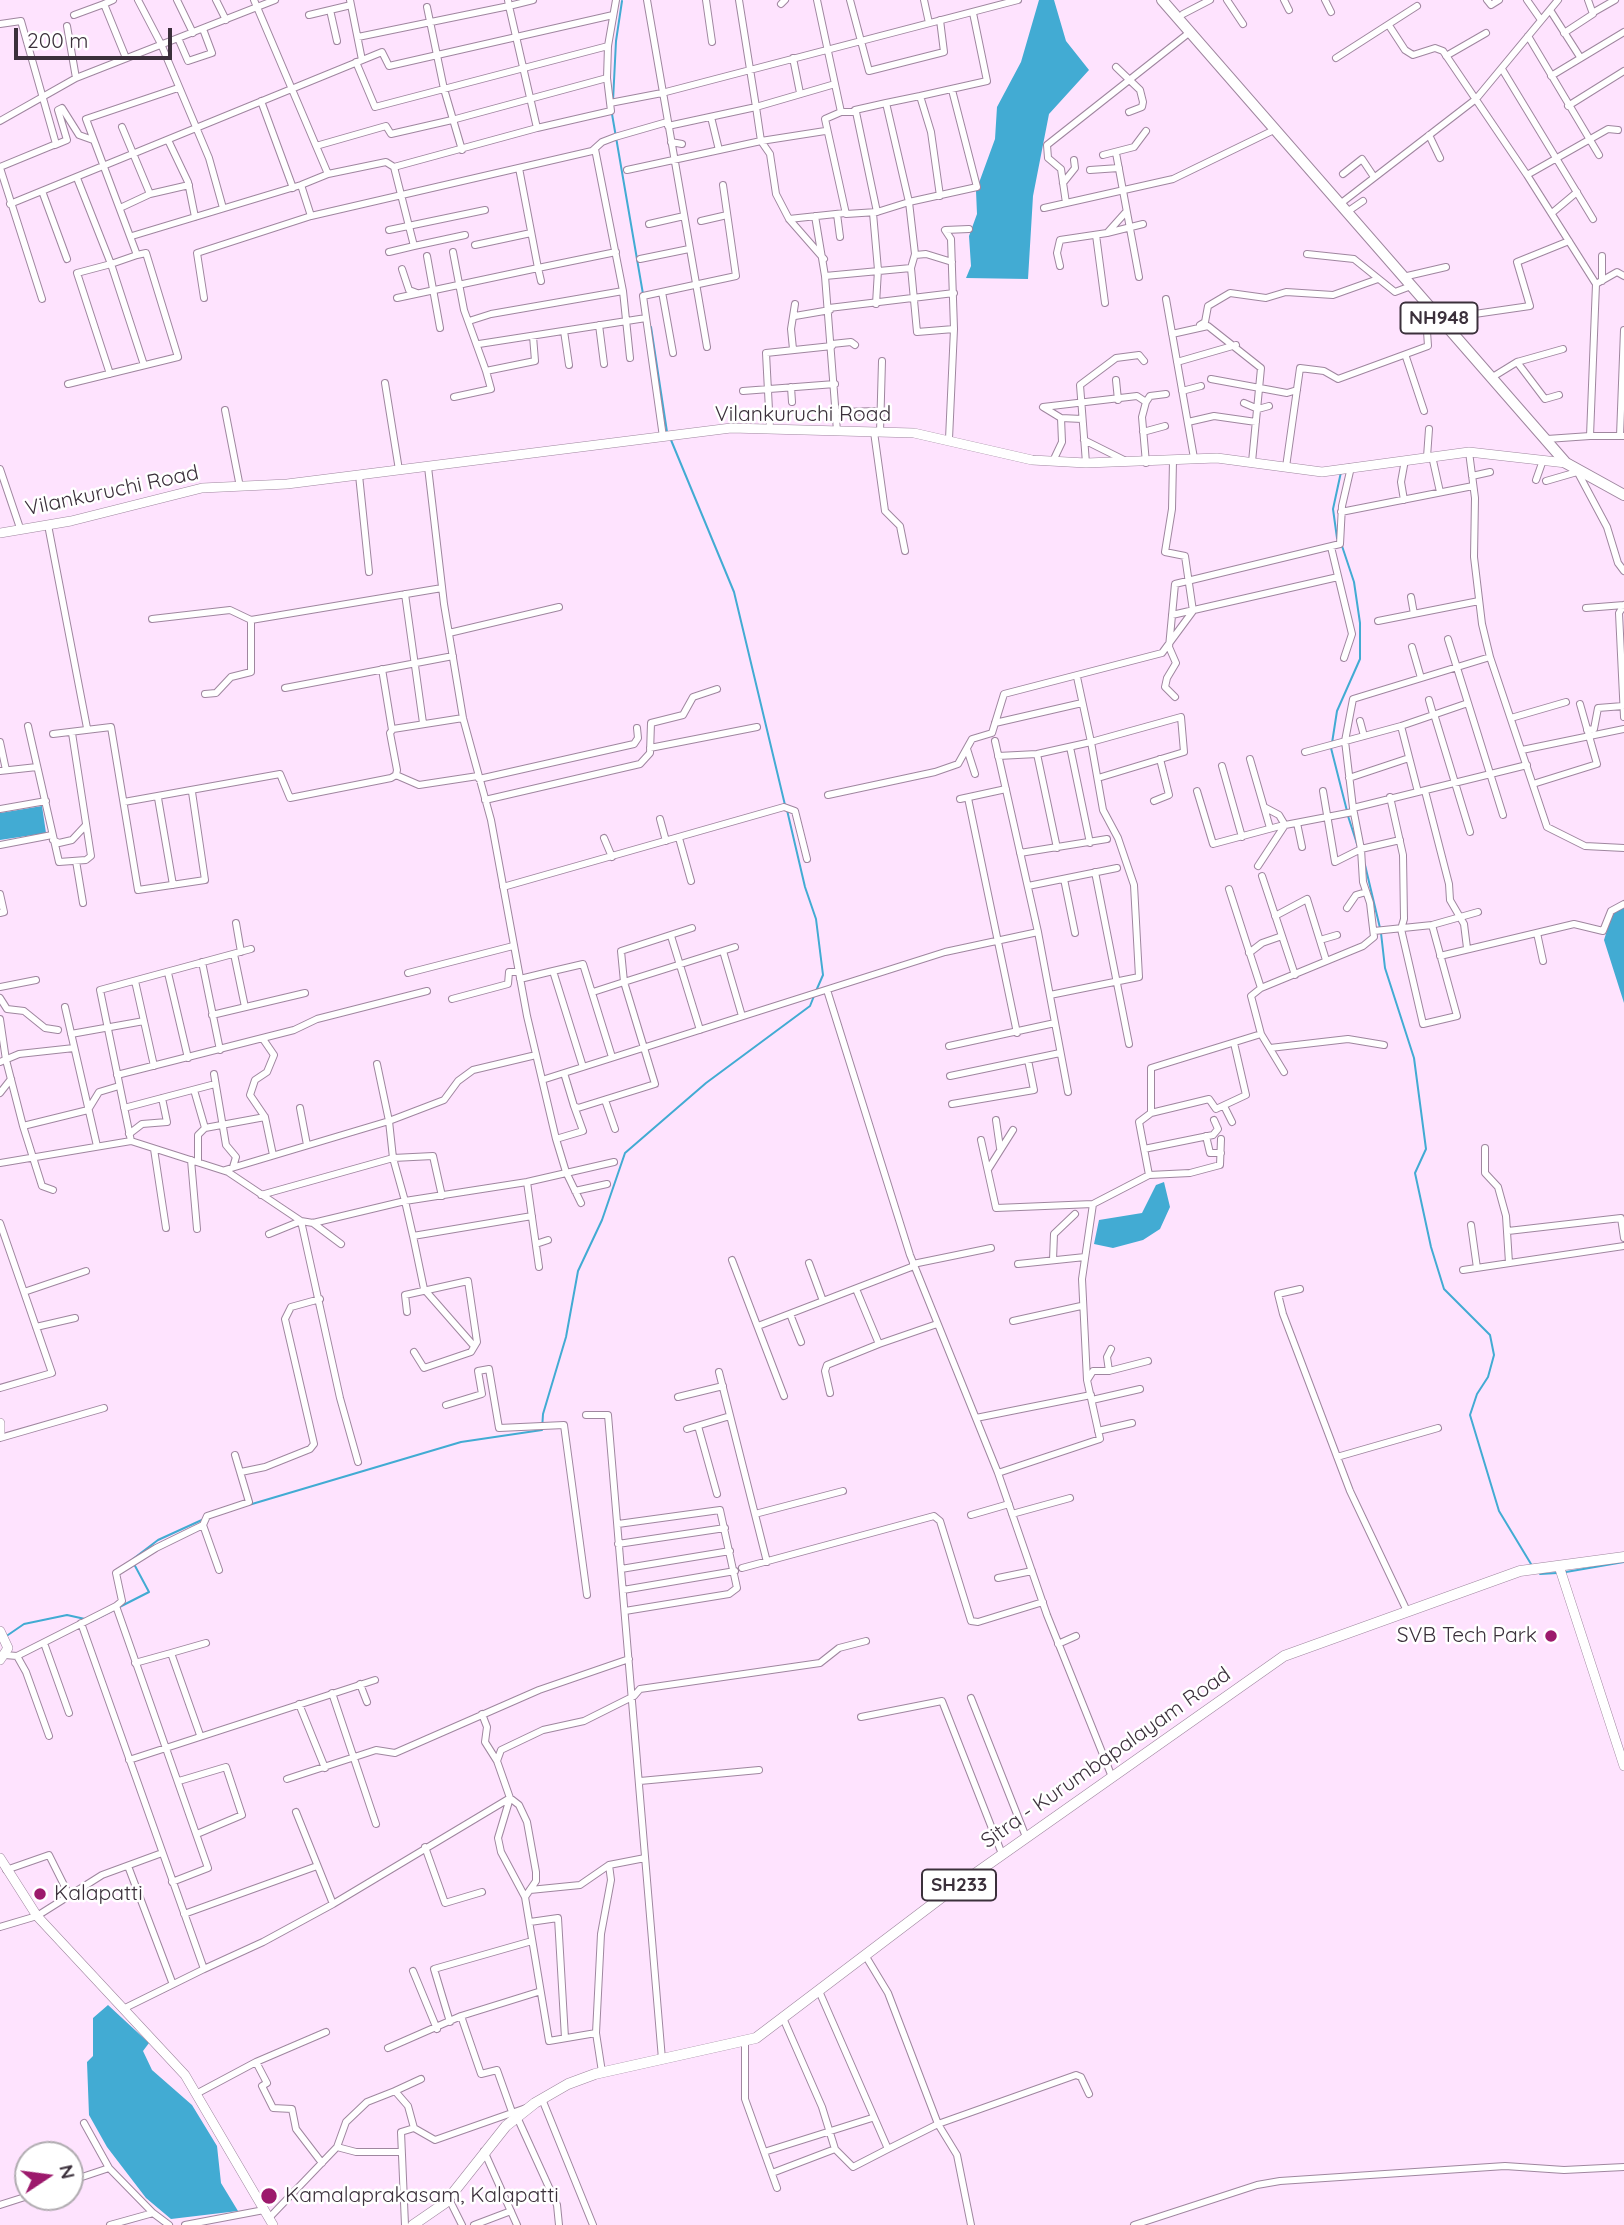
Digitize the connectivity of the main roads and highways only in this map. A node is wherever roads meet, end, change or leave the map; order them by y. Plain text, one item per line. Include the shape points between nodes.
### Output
1 (1162, 0) edge
2 (1171, 0) edge
3 (1273, 126) junction
4 (1624, 495) edge
5 (1624, 1557) edge
6 (413, 2225) edge

1 - 3 highway, NH948
2 - 3 highway, NH948
3 - 4 highway, NH948 via 1545,440 1573,468
5 - 6 main road, Sitra - Kurumbapalayam Road / SH233 via 1490,1580 1284,1656 1002,1854 756,2038 603,2072 568,2084 514,2115 461,2186

